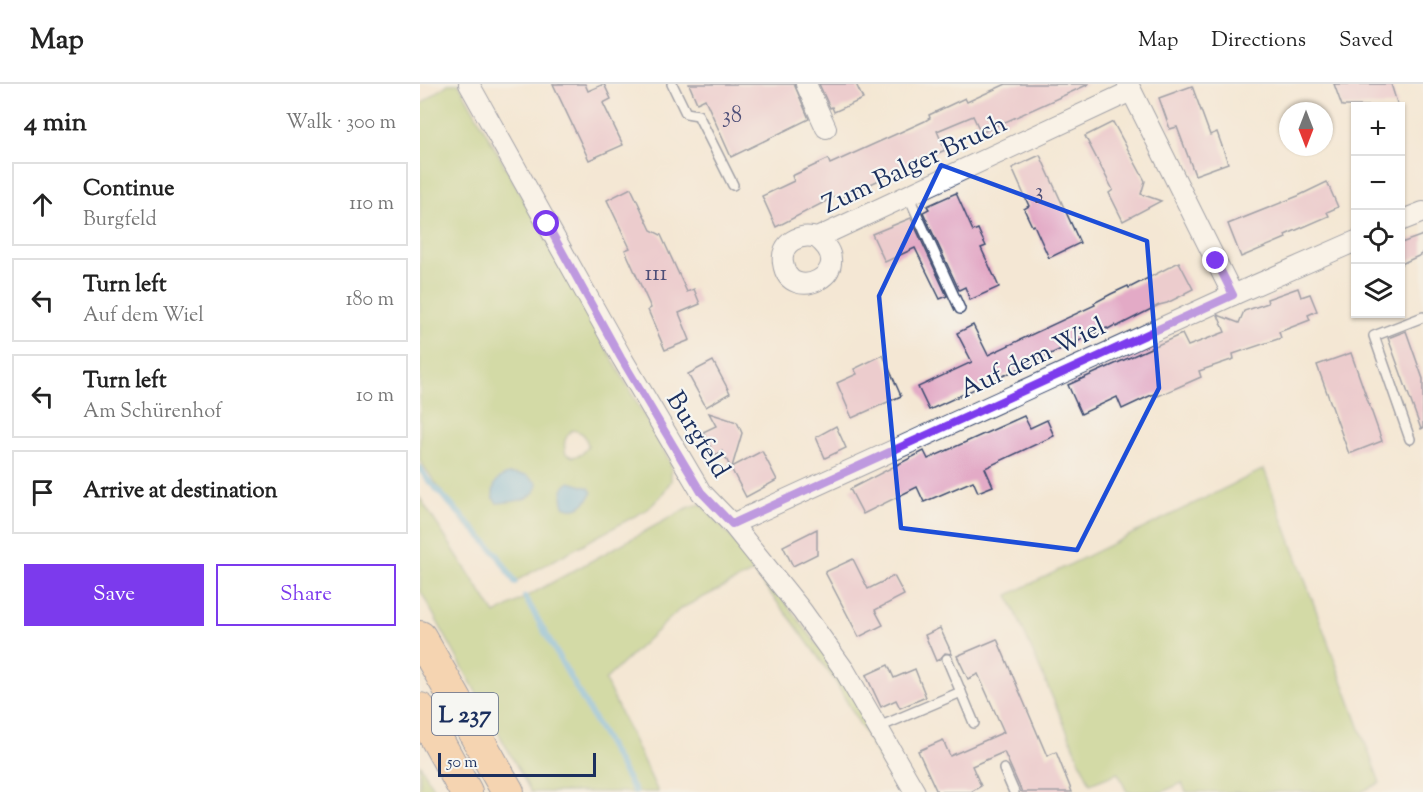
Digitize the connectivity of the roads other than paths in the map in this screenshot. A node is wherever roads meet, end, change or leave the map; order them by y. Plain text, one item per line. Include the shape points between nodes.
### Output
1 (469, 84) edge
2 (672, 84) edge
3 (806, 84) edge
4 (1130, 88) edge
5 (826, 128) dead end
6 (733, 185) dead end
7 (908, 195) junction
8 (1423, 212) edge
9 (1405, 219) edge
10 (818, 238) dead end
11 (1351, 243) edge
12 (1233, 295) junction
13 (960, 309) dead end
14 (1423, 317) edge
15 (1410, 439) dead end
16 (732, 524) junction
17 (420, 637) edge
18 (947, 659) dead end
19 (961, 692) junction
20 (420, 709) edge
21 (974, 723) dead end
22 (879, 727) junction
23 (1004, 769) dead end
24 (466, 792) edge
25 (508, 792) edge
26 (915, 792) edge
27 (1014, 792) edge

1 - 16 street, Burgfeld via 694,482
2 - 6 lane via 686,113 698,115
3 - 5 street
4 - 7 street, Zum Balger Bruch
4 - 12 street
7 - 10 street, Zum Balger Bruch
7 - 13 lane
8 - 9 street
11 - 12 street, Auf dem Wiel
12 - 16 street, Auf dem Wiel
14 - 15 lane via 1374,336
16 - 22 street, Burgfeld via 802,611
17 - 25 highway, L 237
18 - 19 lane
19 - 21 lane
19 - 22 lane
20 - 24 highway, L 237
22 - 26 street, Burgfeld
23 - 27 lane

